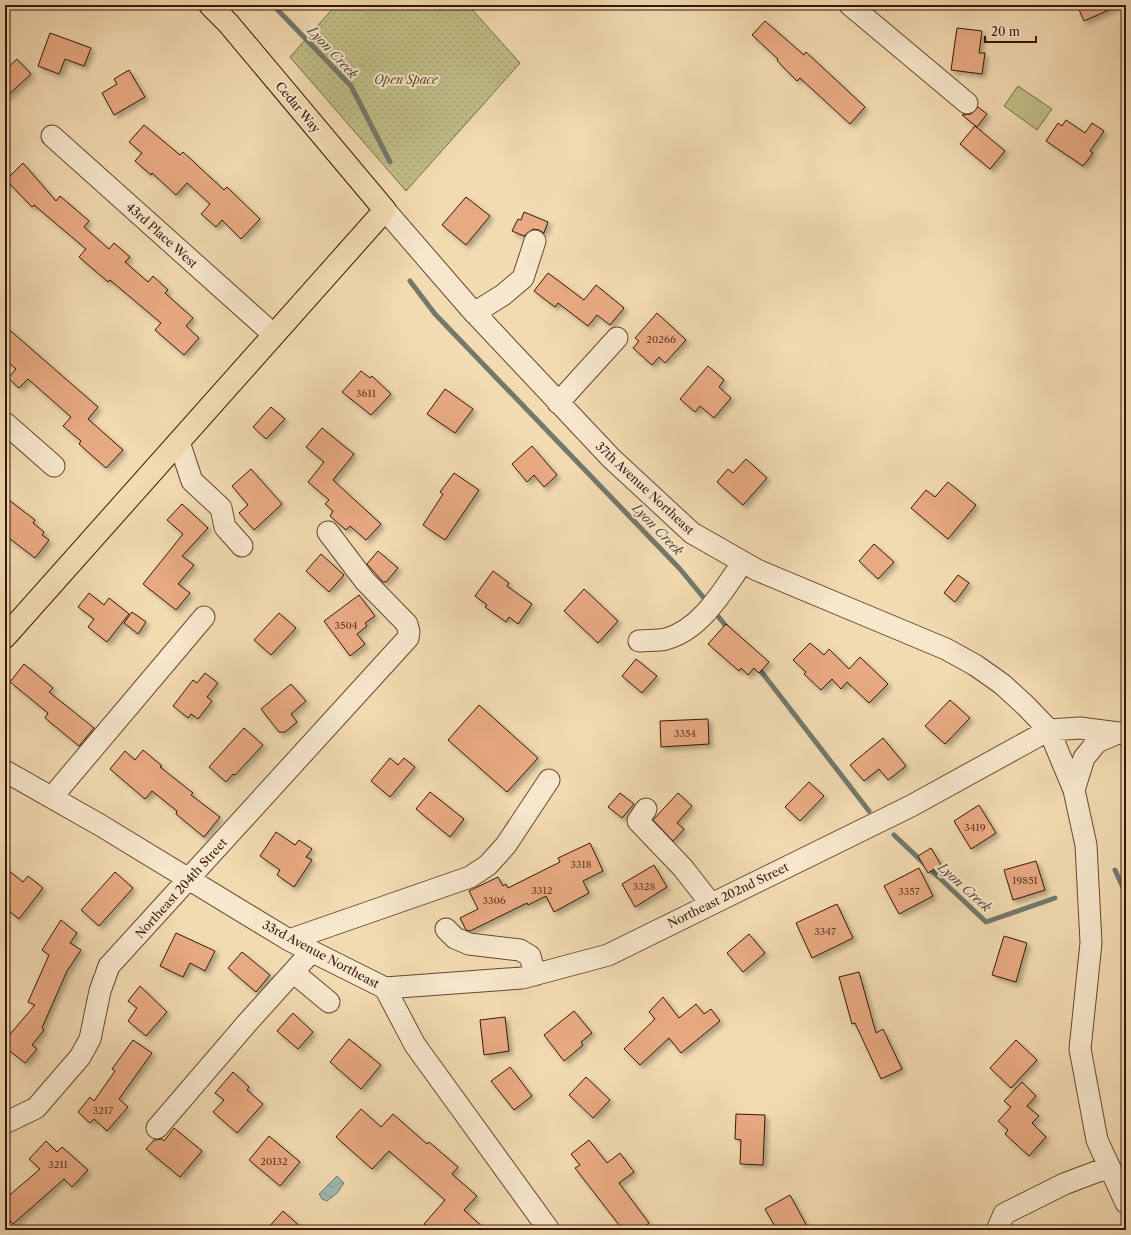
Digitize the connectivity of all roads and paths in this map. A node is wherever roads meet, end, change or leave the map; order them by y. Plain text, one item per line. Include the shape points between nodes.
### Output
1 (210, 5) edge
2 (850, 5) edge
3 (967, 103) dead end
4 (52, 136) dead end
5 (384, 210) junction
6 (535, 241) dead end
7 (474, 313) junction
8 (273, 334) junction
9 (616, 338) dead end
10 (558, 402) junction
11 (5, 423) edge
12 (179, 442) junction
13 (54, 466) dead end
14 (328, 532) dead end
15 (242, 546) dead end
16 (743, 562) junction
17 (204, 618) dead end
18 (5, 637) edge
19 (639, 641) dead end
20 (1049, 730) junction
21 (1122, 733) edge
22 (5, 771) edge
23 (549, 780) dead end
24 (1074, 790) junction
25 (52, 797) junction
26 (646, 809) dead end
27 (190, 879) junction
28 (711, 904) junction
29 (446, 929) dead end
30 (289, 940) junction
31 (312, 951) junction
32 (293, 972) junction
33 (535, 975) junction
34 (385, 988) junction
35 (329, 1002) dead end
36 (5, 1123) edge
37 (157, 1128) dead end
38 (1109, 1167) junction
39 (1126, 1203) edge
40 (549, 1230) edge
41 (996, 1230) edge

1 - 5 main road, Cedar Way via 228,23
2 - 3 street
4 - 8 street, 43rd Place West
5 - 7 street, 37th Avenue Northeast
5 - 8 main road
6 - 7 street via 523,278 503,296
7 - 10 street, 37th Avenue Northeast
8 - 12 main road
9 - 10 street
10 - 16 street, 37th Avenue Northeast via 611,458 692,533
11 - 13 street
12 - 15 street via 192,481 220,508 225,527
12 - 18 main road
14 - 27 street, Northeast 204th Street via 365,581 407,624 408,638
16 - 19 street via 702,617 687,630 666,639
16 - 20 street, 37th Avenue Northeast via 946,649 1002,684
17 - 25 street
20 - 21 street via 1080,728
20 - 24 street
20 - 28 street, Northeast 202nd Street via 911,806
21 - 24 street via 1097,742 1084,758
22 - 25 street, 33rd Avenue Northeast
23 - 30 street via 506,845 488,865 470,877
24 - 38 street via 1086,845 1091,943 1080,1049 1096,1140
25 - 27 street, 33rd Avenue Northeast
26 - 28 street via 638,821 683,868
27 - 30 street, 33rd Avenue Northeast
27 - 36 street, Northeast 204th Street via 109,966 100,991 90,1039 80,1057 36,1108
28 - 33 street, Northeast 202nd Street via 608,955
29 - 33 street via 455,938 469,944 520,950 530,956
30 - 31 street, 33rd Avenue Northeast
31 - 32 street
31 - 34 street, 33rd Avenue Northeast
32 - 35 street
32 - 37 street
33 - 34 street, Northeast 202nd Street
34 - 40 street, 33rd Avenue Northeast via 415,1045
38 - 39 street
38 - 41 street via 1064,1184 1004,1214

